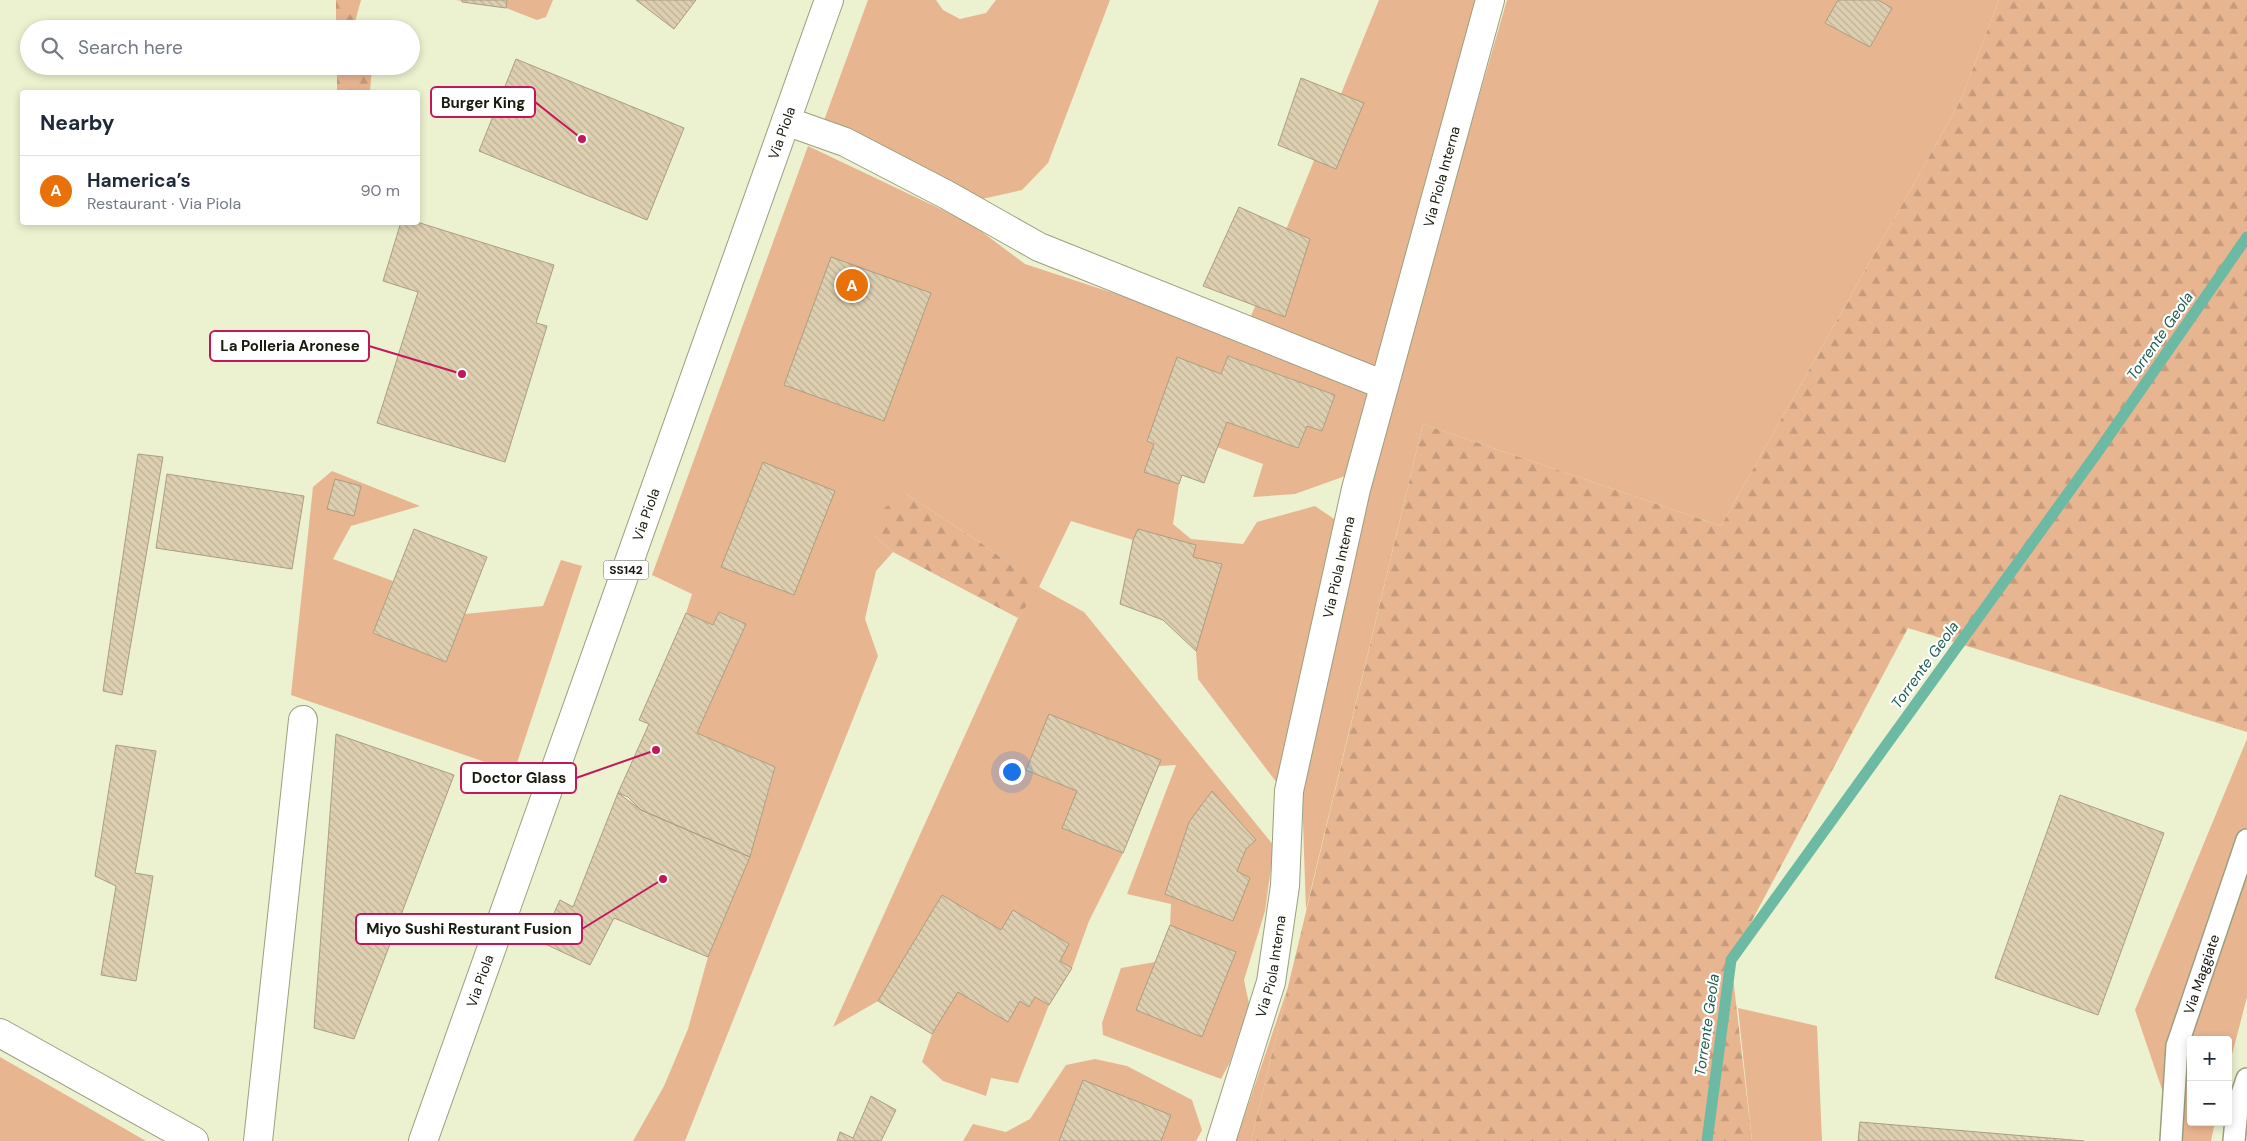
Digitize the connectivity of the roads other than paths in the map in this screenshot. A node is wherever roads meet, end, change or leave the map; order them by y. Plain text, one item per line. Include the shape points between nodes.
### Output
1 (829, 0) edge
2 (1490, 0) edge
3 (786, 121) junction
4 (1384, 385) junction
5 (302, 720) dead end
6 (2247, 840) edge
7 (0, 1033) edge
8 (2247, 1079) edge
9 (194, 1141) edge
10 (258, 1141) edge
11 (423, 1141) edge
12 (1221, 1141) edge
13 (2171, 1141) edge
14 (2234, 1141) edge

1 - 3 street, Via Piola / SS142
2 - 4 street, Via Piola Interna
3 - 4 street via 845,142 1039,247
3 - 11 street, Via Piola / SS142
4 - 12 street, Via Piola Interna via 1356,488 1289,791 1285,886 1271,982
5 - 10 street
6 - 13 lane, Via Maggiate via 2177,1046
7 - 9 street
8 - 14 lane via 2237,1109

